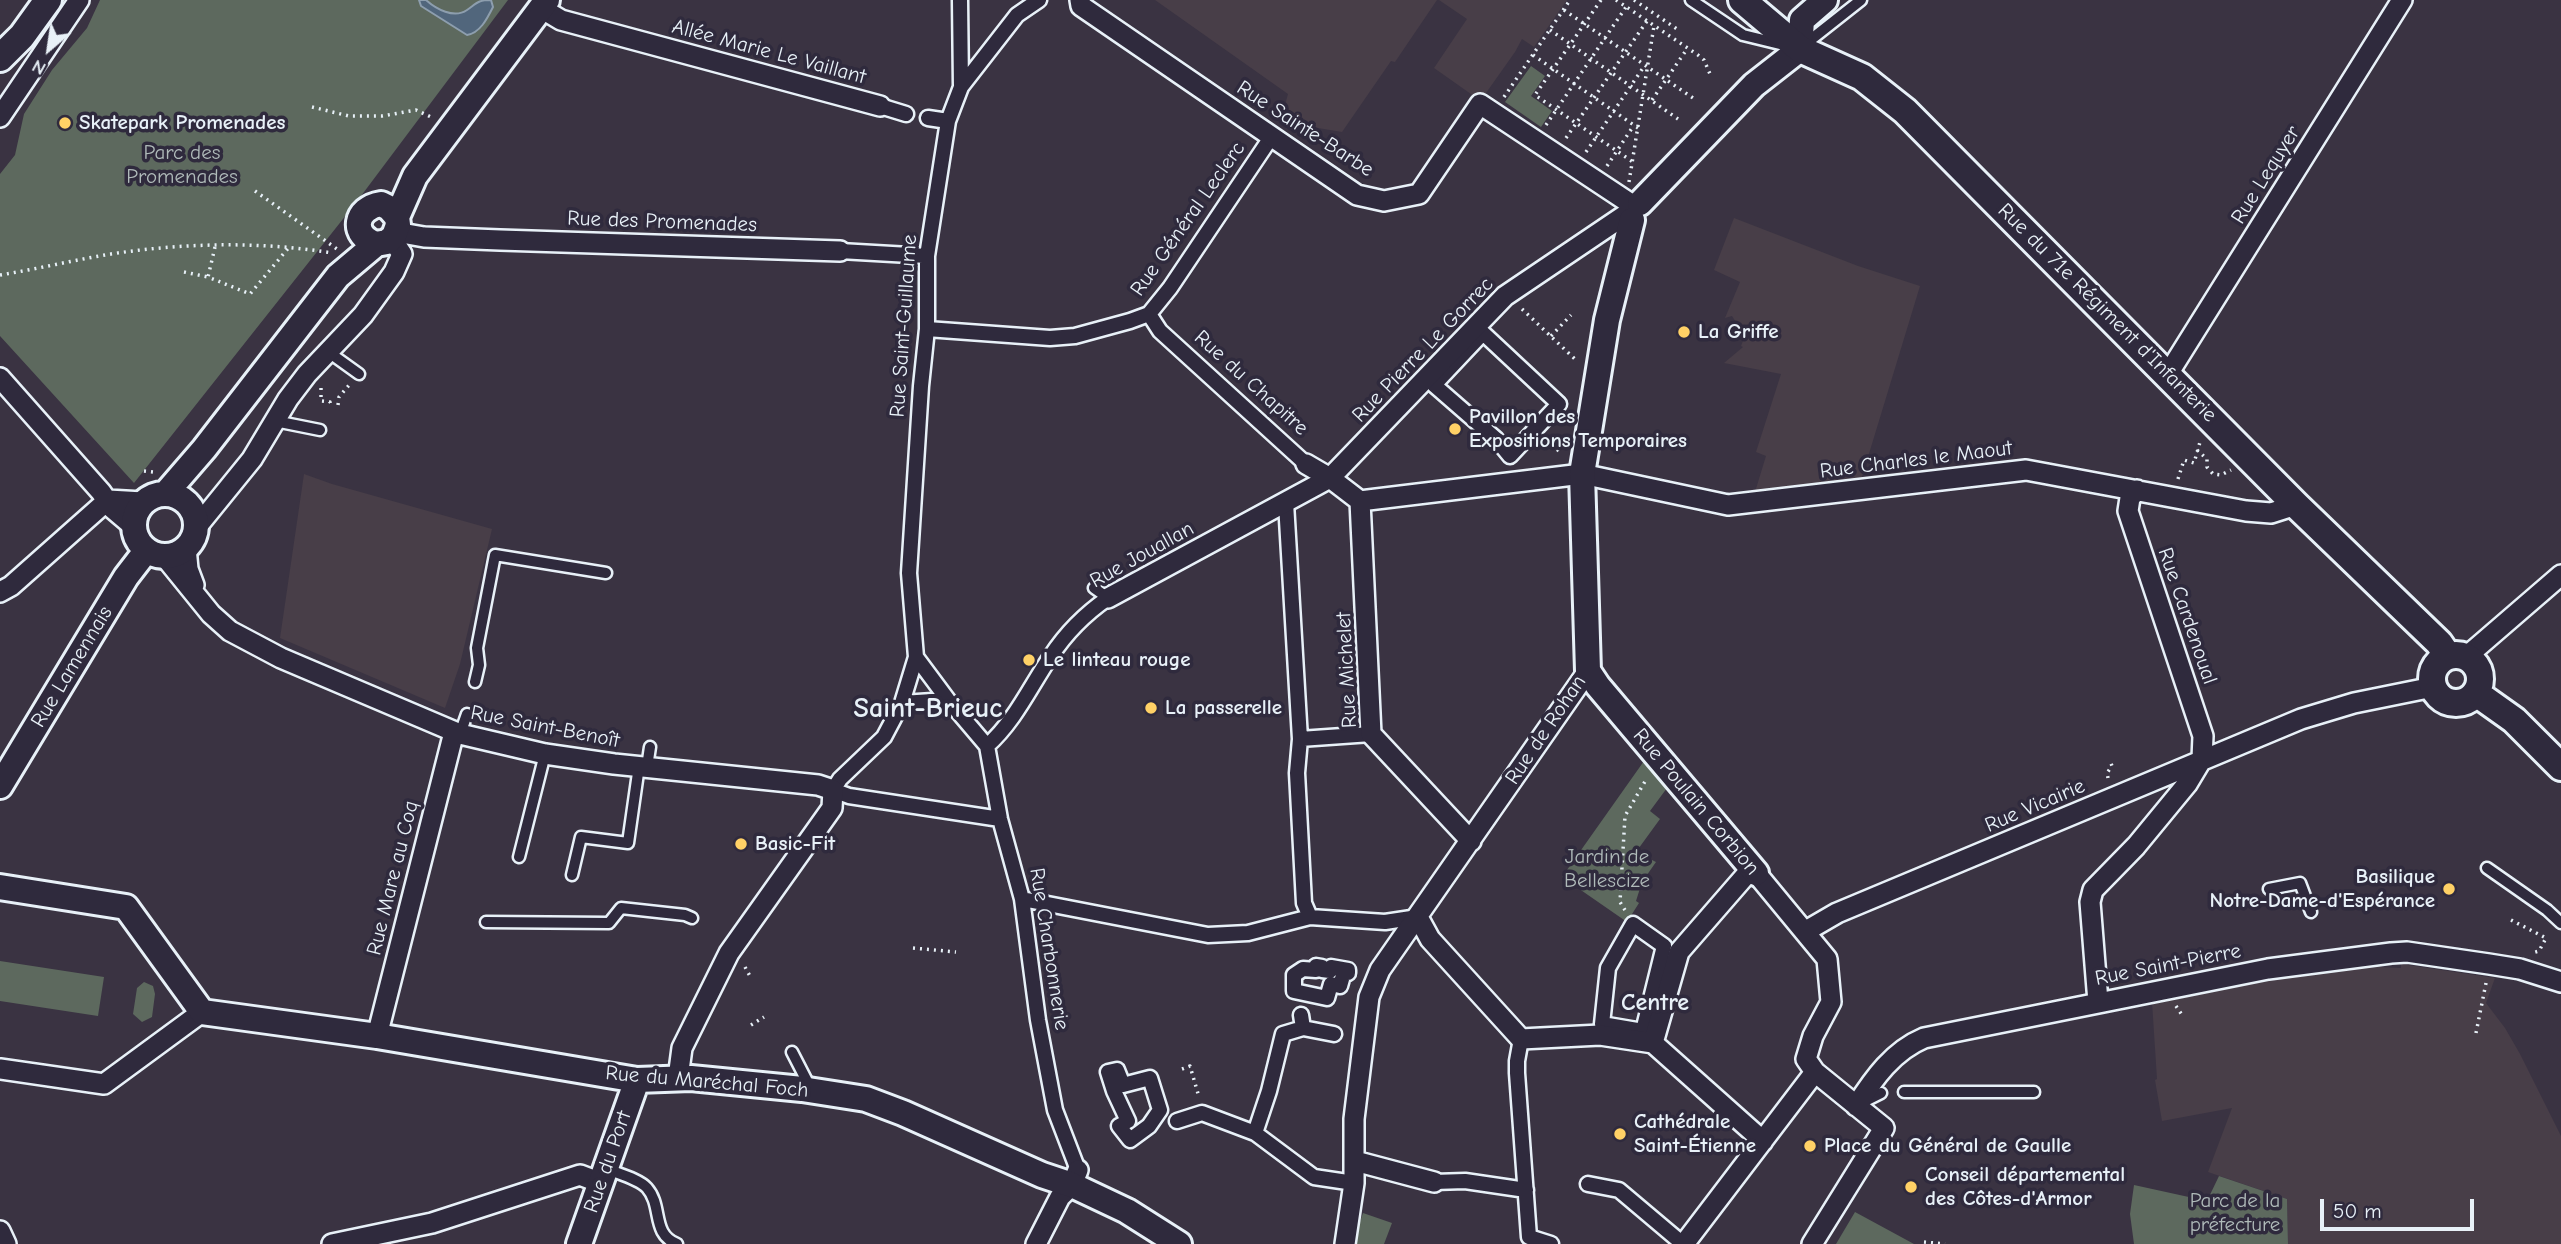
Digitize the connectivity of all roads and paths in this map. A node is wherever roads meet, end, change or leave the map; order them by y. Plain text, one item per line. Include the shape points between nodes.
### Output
1 (33, 0) edge
2 (48, 0) edge
3 (79, 0) edge
4 (960, 0) edge
5 (1038, 0) edge
6 (1080, 0) edge
7 (1570, 0) edge
8 (1601, 0) edge
9 (1616, 0) edge
10 (1634, 0) edge
11 (1691, 0) edge
12 (1742, 0) edge
13 (1825, 0) edge
14 (1861, 0) edge
15 (2402, 0) edge
16 (544, 4) edge
17 (1626, 7) junction
18 (1564, 10) junction
19 (1647, 21) junction
20 (1584, 24) junction
21 (1654, 26) junction
22 (1550, 30) junction
23 (1680, 31) dead end
24 (1605, 38) junction
25 (0, 44) edge
26 (1570, 44) junction
27 (1687, 49) junction
28 (1800, 49) junction
29 (1625, 52) junction
30 (1532, 55) junction
31 (0, 58) edge
32 (1591, 58) junction
33 (1646, 66) junction
34 (1553, 69) junction
35 (1611, 72) junction
36 (1710, 74) dead end
37 (1666, 80) junction
38 (1574, 83) junction
39 (1631, 86) junction
40 (961, 87) junction
41 (1643, 95) junction
42 (1594, 97) junction
43 (1693, 98) dead end
44 (1652, 100) junction
45 (880, 106) joint
46 (312, 107) dead end
47 (1556, 110) junction
48 (1614, 111) junction
49 (1493, 113) junction
50 (906, 114) dead end
51 (0, 117) edge
52 (929, 118) dead end
53 (1678, 119) dead end
54 (948, 121) junction
55 (1576, 123) junction
56 (1636, 126) junction
57 (451, 127) junction
58 (1272, 136) junction
59 (1596, 137) junction
60 (1535, 141) junction
61 (1616, 151) junction
62 (1556, 155) junction
63 (1633, 162) junction
64 (1576, 168) junction
65 (1630, 178) dead end
66 (1597, 182) junction
67 (255, 191) dead end
68 (1631, 210) junction
69 (384, 228) junction
70 (290, 246) junction
71 (215, 247) junction
72 (840, 251) joint
73 (927, 256) junction
74 (343, 265) junction
75 (184, 272) dead end
76 (0, 275) edge
77 (208, 277) junction
78 (1522, 309) dead end
79 (1149, 314) junction
80 (1571, 315) dead end
81 (927, 329) junction
82 (1551, 336) junction
83 (327, 351) junction
84 (1579, 363) dead end
85 (359, 374) dead end
86 (2168, 374) junction
87 (0, 378) edge
88 (321, 386) dead end
89 (350, 387) dead end
90 (338, 405) dead end
91 (330, 406) dead end
92 (275, 421) junction
93 (1536, 429) junction
94 (320, 430) dead end
95 (2202, 436) dead end
96 (2197, 450) junction
97 (1306, 464) joint
98 (2234, 468) dead end
99 (1582, 474) junction
100 (1330, 478) junction
101 (2142, 487) junction
102 (2172, 497) junction
103 (164, 499) junction
104 (108, 500) junction
105 (1360, 501) junction
106 (1286, 503) junction
107 (2296, 505) junction
108 (133, 526) junction
109 (173, 546) junction
110 (606, 573) dead end
111 (2561, 575) edge
112 (0, 592) edge
113 (1101, 593) joint
114 (916, 657) junction
115 (2457, 657) junction
116 (1588, 671) junction
117 (475, 682) dead end
118 (2433, 687) junction
119 (2476, 693) junction
120 (948, 701) junction
121 (902, 702) junction
122 (467, 714) dead end
123 (457, 733) junction
124 (1371, 734) junction
125 (1300, 739) junction
126 (987, 746) junction
127 (650, 747) dead end
128 (545, 754) junction
129 (1659, 758) junction
130 (2202, 759) junction
131 (2561, 766) edge
132 (643, 767) junction
133 (0, 786) edge
134 (833, 790) junction
135 (1000, 819) junction
136 (1471, 841) junction
137 (519, 857) dead end
138 (2487, 868) dead end
139 (1754, 871) junction
140 (572, 875) dead end
141 (0, 887) edge
142 (2270, 890) dead end
143 (1022, 899) junction
144 (2311, 912) dead end
145 (1310, 917) junction
146 (1418, 917) junction
147 (692, 918) dead end
148 (2511, 920) dead end
149 (486, 922) dead end
150 (2561, 923) edge
151 (1633, 924) junction
152 (1807, 932) junction
153 (2546, 938) dead end
154 (913, 948) dead end
155 (956, 952) dead end
156 (744, 966) dead end
157 (2487, 977) dead end
158 (751, 978) dead end
159 (2561, 982) edge
160 (2098, 1002) junction
161 (202, 1012) junction
162 (764, 1017) dead end
163 (751, 1025) dead end
164 (2476, 1033) dead end
165 (1334, 1034) dead end
166 (377, 1036) junction
167 (1521, 1040) junction
168 (1653, 1043) junction
169 (792, 1052) dead end
170 (0, 1069) edge
171 (1182, 1069) dead end
172 (1815, 1072) junction
173 (678, 1077) junction
174 (637, 1080) junction
175 (813, 1091) junction
176 (1904, 1092) dead end
177 (2034, 1092) dead end
178 (1881, 1093) dead end
179 (1198, 1095) dead end
180 (1856, 1105) junction
181 (1177, 1121) dead end
182 (1255, 1133) junction
183 (1130, 1140) joint
184 (1763, 1141) junction
185 (1355, 1161) junction
186 (604, 1176) junction
187 (1075, 1177) junction
188 (1434, 1182) joint
189 (1354, 1183) junction
190 (1588, 1184) dead end
191 (1526, 1190) junction
192 (0, 1231) edge
193 (1526, 1241) edge
194 (1924, 1242) dead end
195 (6, 1244) edge
196 (332, 1244) edge
197 (579, 1244) edge
198 (677, 1244) edge
199 (1036, 1244) edge
200 (1179, 1244) edge
201 (1345, 1244) edge
202 (1551, 1244) edge
203 (1684, 1244) edge
204 (1812, 1244) edge
205 (1945, 1244) edge

1 - 25 main road
2 - 31 main road
3 - 51 street
4 - 40 street, Rue Saint-Guillaume
5 - 40 street via 1017,15
6 - 58 street, Rue Sainte-Barbe via 1081,6
7 - 18 path
8 - 20 path
9 - 17 path
10 - 23 path
11 - 28 lane via 1743,35
12 - 28 main road, Rue du 71e Régiment d'Infanterie
13 - 28 street via 1802,20
14 - 28 lane
15 - 86 street, Rue Lequyer
16 - 45 street, Allée Marie Le Vaillant via 562,20
16 - 57 street
17 - 19 path
17 - 24 path
18 - 20 path
18 - 22 path
19 - 21 path
19 - 29 path
20 - 24 path
20 - 26 path
21 - 27 path
21 - 33 path
22 - 26 path
22 - 30 path
24 - 29 path
24 - 32 path
26 - 32 path
26 - 34 path
27 - 36 path via 1704,60
27 - 37 path
28 - 68 street via 1758,80
28 - 86 main road, Rue du 71e Régiment d'Infanterie via 1862,77 1905,111
29 - 33 path
29 - 35 path
30 - 34 path
30 - 49 path
32 - 35 path
32 - 38 path
33 - 37 path
33 - 39 path
33 - 41 path
34 - 38 path
34 - 47 path via 1535,95
35 - 39 path
35 - 42 path
37 - 43 path
37 - 44 path
38 - 42 path
38 - 47 path
39 - 41 path
39 - 48 path
40 - 54 street, Rue Saint-Guillaume
41 - 44 path
41 - 56 path
42 - 48 path
42 - 55 path
44 - 53 path
45 - 50 street, Allée Marie Le Vaillant
46 - 57 path via 349,116 382,117 415,110
47 - 55 path
47 - 60 path
48 - 56 path
48 - 59 path
49 - 58 street, Rue Sainte-Barbe via 1480,104 1419,194 1384,201 1357,195
49 - 60 street
52 - 54 street
54 - 73 street, Rue Saint-Guillaume
55 - 59 path
55 - 62 path
56 - 61 path
56 - 63 path
57 - 69 street
58 - 79 street, Rue Général Leclerc
59 - 61 path
59 - 64 path
60 - 62 street
61 - 63 path
61 - 66 path
62 - 64 street
63 - 65 path
64 - 66 street
66 - 68 street
67 - 74 path
68 - 99 street, Rue de Rohan via 1607,320
68 - 100 street, Rue Pierre Le Gorrec via 1505,296
69 - 72 street, Rue des Promenades via 424,237
69 - 74 street
69 - 83 street via 402,254 394,272 363,315
70 - 71 path
70 - 74 path
70 - 77 path via 250,294
71 - 76 path via 111,254
71 - 77 path
72 - 73 street, Rue des Promenades
73 - 81 street, Rue Saint-Guillaume
74 - 103 street
75 - 77 path
78 - 82 path
79 - 81 street, Rue Général Leclerc via 1075,336 1049,338
79 - 97 street, Rue du Chapitre via 1160,331
80 - 82 path
81 - 114 street, Rue Saint-Guillaume via 909,573
82 - 84 path
83 - 85 lane
83 - 92 street
86 - 107 main road, Rue du 71e Régiment d'Infanterie
87 - 104 street
88 - 91 path via 321,401
89 - 90 path
92 - 94 lane
92 - 109 street via 252,459
93 - 93 street via 1510,456 1434,385 1483,333 1559,404
93 - 99 path
95 - 96 path
96 - 98 path via 2213,474
96 - 102 path via 2194,463 2184,460
97 - 100 street, Rue du Chapitre
99 - 101 street, Rue Charles le Maout via 1728,505 1890,481 2026,470
99 - 105 street, Rue Charles le Maout
99 - 116 street, Rue de Rohan
100 - 105 street, Rue du Chapitre
100 - 106 street, Rue Jouallan
101 - 102 street, Rue Charles le Maout
101 - 130 street, Rue Cardenoual via 2130,498 2128,511 2198,718
102 - 107 street, Rue Charles le Maout via 2271,513
103 - 104 street
103 - 108 street via 137,509
103 - 109 street via 194,513
104 - 108 street
104 - 112 street
105 - 124 street, Rue Michelet
106 - 113 street, Rue Jouallan
106 - 125 street
107 - 115 main road, Rue du 71e Régiment d'Infanterie
108 - 109 street via 135,535
109 - 123 street, Rue Saint-Benoît via 199,599 230,631
109 - 133 street, Rue Lamennais via 126,577
110 - 117 lane via 495,555
111 - 115 street
113 - 126 street, Rue Jouallan via 1060,644 1004,731
114 - 120 street
114 - 121 street
115 - 118 main road via 2441,660 2432,672
115 - 119 main road via 2478,669
116 - 129 street, Rue Poulain Corbion
116 - 136 street, Rue de Rohan
118 - 119 main road via 2442,699 2456,703
118 - 130 street, Rue Vicairie via 2301,719
119 - 131 main road via 2514,720
120 - 121 street
120 - 126 street
121 - 134 street via 884,737
122 - 123 lane
123 - 128 street, Rue Saint-Benoît
123 - 166 street, Rue Mare au Coq
124 - 125 street
124 - 136 street, Rue Michelet
125 - 145 street via 1297,773 1303,890
126 - 135 street, Rue Charbonnerie
127 - 132 lane
128 - 132 street, Rue Saint-Benoît
128 - 137 lane
129 - 139 street, Rue Poulain Corbion
129 - 151 path via 1625,816 1620,902
130 - 152 street, Rue Vicairie via 2054,829 1837,913
130 - 160 street via 2136,846 2093,890 2090,902
132 - 134 street, Rue Saint-Benoît
132 - 140 lane via 628,843 581,837
134 - 135 street
134 - 173 street via 832,808 732,936 682,1048
135 - 143 street, Rue Charbonnerie
136 - 146 street, Rue de Rohan
138 - 150 lane
139 - 152 street, Rue Poulain Corbion
139 - 168 street via 1679,952
141 - 161 street via 126,907
142 - 144 lane via 2300,884
143 - 145 street via 1208,935 1248,933
143 - 187 street, Rue Charbonnerie via 1055,1110
145 - 146 street via 1385,922
146 - 167 street via 1430,939
146 - 185 street, Rue de Rohan via 1380,970 1369,997 1354,1119
147 - 149 lane via 621,908 609,923
148 - 153 path
151 - 151 street via 1664,946 1643,1031 1602,1024 1608,968
152 - 172 street via 1827,959 1830,1002 1806,1059
154 - 155 path
156 - 158 path
157 - 164 path
159 - 160 street, Rue Saint-Pierre via 2519,969 2407,952 2316,954
160 - 180 street, Rue Saint-Pierre via 1924,1038 1905,1046 1872,1080
161 - 166 street, Rue du Maréchal Foch
161 - 170 street via 104,1084
162 - 163 path
165 - 182 street via 1302,1021 1283,1034
166 - 174 street, Rue du Maréchal Foch
167 - 168 street via 1600,1035
167 - 191 street via 1517,1073
168 - 184 street
169 - 175 lane
171 - 179 path via 1191,1066
172 - 180 street
172 - 184 street
173 - 174 street, Rue du Maréchal Foch
173 - 175 street, Rue du Maréchal Foch
174 - 186 street, Rue du Port
175 - 187 street, Rue du Maréchal Foch via 866,1100 903,1113 1042,1175
176 - 177 lane
178 - 180 lane
180 - 204 street via 1884,1128
181 - 182 street via 1202,1113
182 - 189 street via 1314,1177
183 - 183 street via 1119,1126 1129,1121 1108,1073 1117,1070 1123,1086 1150,1078 1160,1110 1149,1126
184 - 203 street
185 - 188 street
185 - 189 street, Rue de Rohan
186 - 196 street via 580,1175 432,1223
186 - 197 street, Rue du Port
186 - 198 lane via 646,1186 657,1203 659,1226 668,1240
187 - 199 street
187 - 200 street, Rue du Maréchal Foch
188 - 191 street via 1465,1181
189 - 201 street, Rue de Rohan
190 - 203 street via 1619,1190
191 - 193 street
192 - 195 street
193 - 202 street
194 - 205 path

